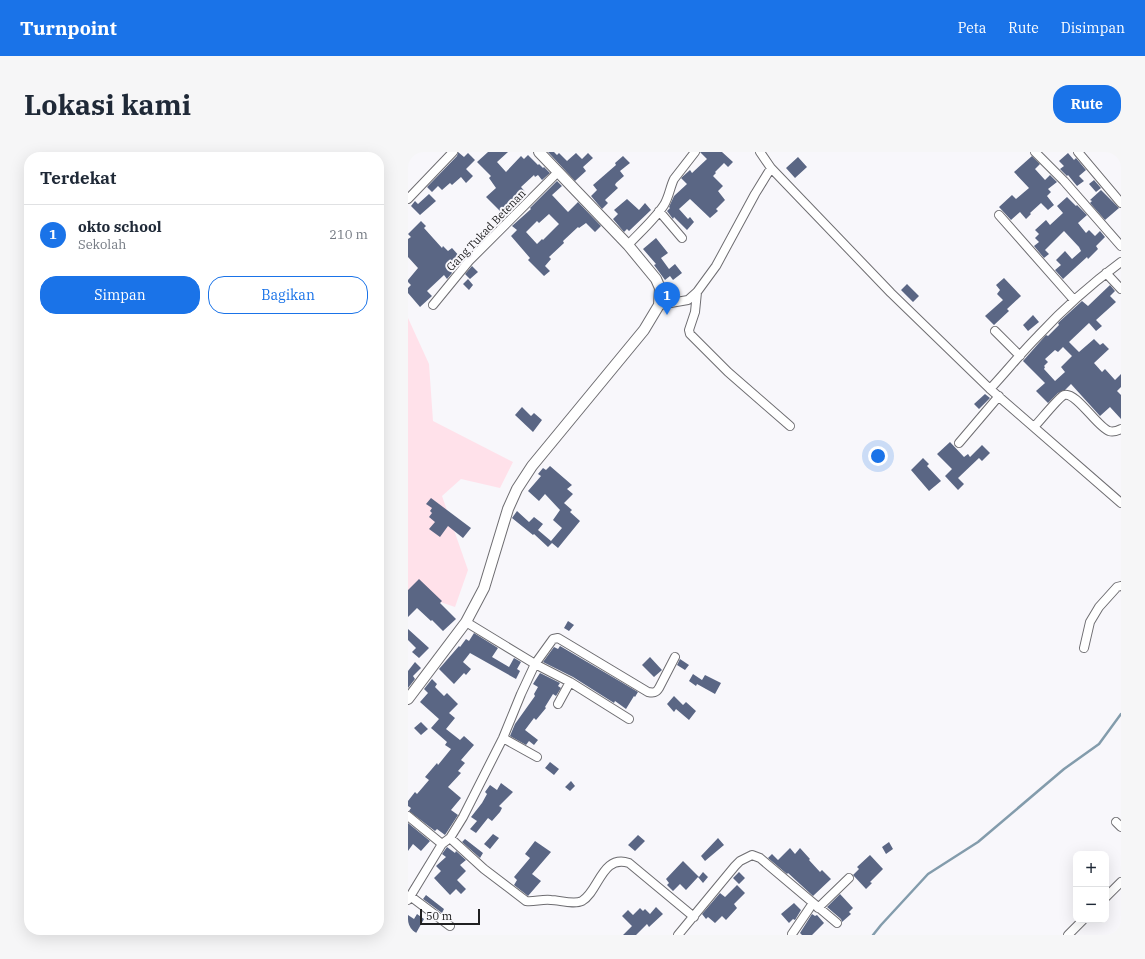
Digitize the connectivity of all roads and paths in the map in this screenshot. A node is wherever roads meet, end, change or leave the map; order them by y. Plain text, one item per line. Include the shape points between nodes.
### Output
1 (453, 152) edge
2 (538, 152) edge
3 (695, 152) edge
4 (760, 152) edge
5 (1035, 152) edge
6 (1078, 152) edge
7 (771, 168) junction
8 (558, 172) junction
9 (408, 199) edge
10 (1121, 203) edge
11 (659, 211) junction
12 (999, 216) dead end
13 (682, 238) dead end
14 (628, 245) junction
15 (1121, 246) edge
16 (1121, 262) edge
17 (1106, 273) junction
18 (1121, 288) edge
19 (697, 292) junction
20 (660, 295) junction
21 (1074, 300) junction
22 (678, 303) junction
23 (433, 304) dead end
24 (660, 306) junction
25 (995, 331) dead end
26 (1020, 356) junction
27 (990, 389) junction
28 (998, 396) junction
29 (790, 426) dead end
30 (1034, 427) junction
31 (1121, 429) edge
32 (959, 442) dead end
33 (1121, 502) edge
34 (1121, 586) edge
35 (466, 622) junction
36 (1084, 648) dead end
37 (675, 657) dead end
38 (535, 664) junction
39 (570, 682) junction
40 (411, 688) edge
41 (408, 699) edge
42 (558, 704) dead end
43 (629, 719) dead end
44 (503, 738) junction
45 (537, 756) dead end
46 (408, 816) edge
47 (450, 838) junction
48 (442, 844) junction
49 (849, 878) dead end
50 (1121, 882) edge
51 (1109, 894) edge
52 (409, 898) edge
53 (816, 905) junction
54 (694, 917) junction
55 (837, 923) dead end
56 (1080, 923) edge
57 (450, 926) dead end
58 (682, 934) edge
59 (792, 934) edge
60 (1068, 935) edge

1 - 9 street
2 - 8 main road
3 - 11 street via 674,179
4 - 7 street
5 - 15 street
6 - 10 street
7 - 19 street via 716,266
7 - 27 street via 890,293
8 - 14 main road
8 - 23 street, Gang Tukad Betenan via 469,261
11 - 13 street
11 - 14 street
12 - 21 street
14 - 20 main road via 656,279
16 - 17 street
17 - 18 street
17 - 21 street
19 - 22 street via 688,300
19 - 29 street via 690,334 728,372
20 - 22 street
20 - 24 main road
21 - 26 street
22 - 24 street
24 - 35 main road via 644,330 532,466 517,489 484,588
25 - 26 street
26 - 27 street
27 - 28 street
28 - 30 street
28 - 32 street
30 - 31 street via 1057,401 1068,395 1106,430 1114,432
30 - 33 street
34 - 36 street via 1117,587 1096,611 1090,622
35 - 38 street
35 - 40 main road
37 - 38 street via 659,688 652,693 558,638 553,639
38 - 39 street
38 - 44 street
39 - 42 street
39 - 43 street
40 - 41 main road
44 - 45 street
44 - 47 street via 464,817
46 - 48 street
47 - 48 street
47 - 54 street via 526,901 580,902 610,866 617,861 623,861 629,863
48 - 52 street
49 - 53 street
50 - 51 street
52 - 57 street
53 - 54 street via 760,858 752,855 735,866
53 - 55 street
53 - 59 street
54 - 58 street
56 - 60 street

